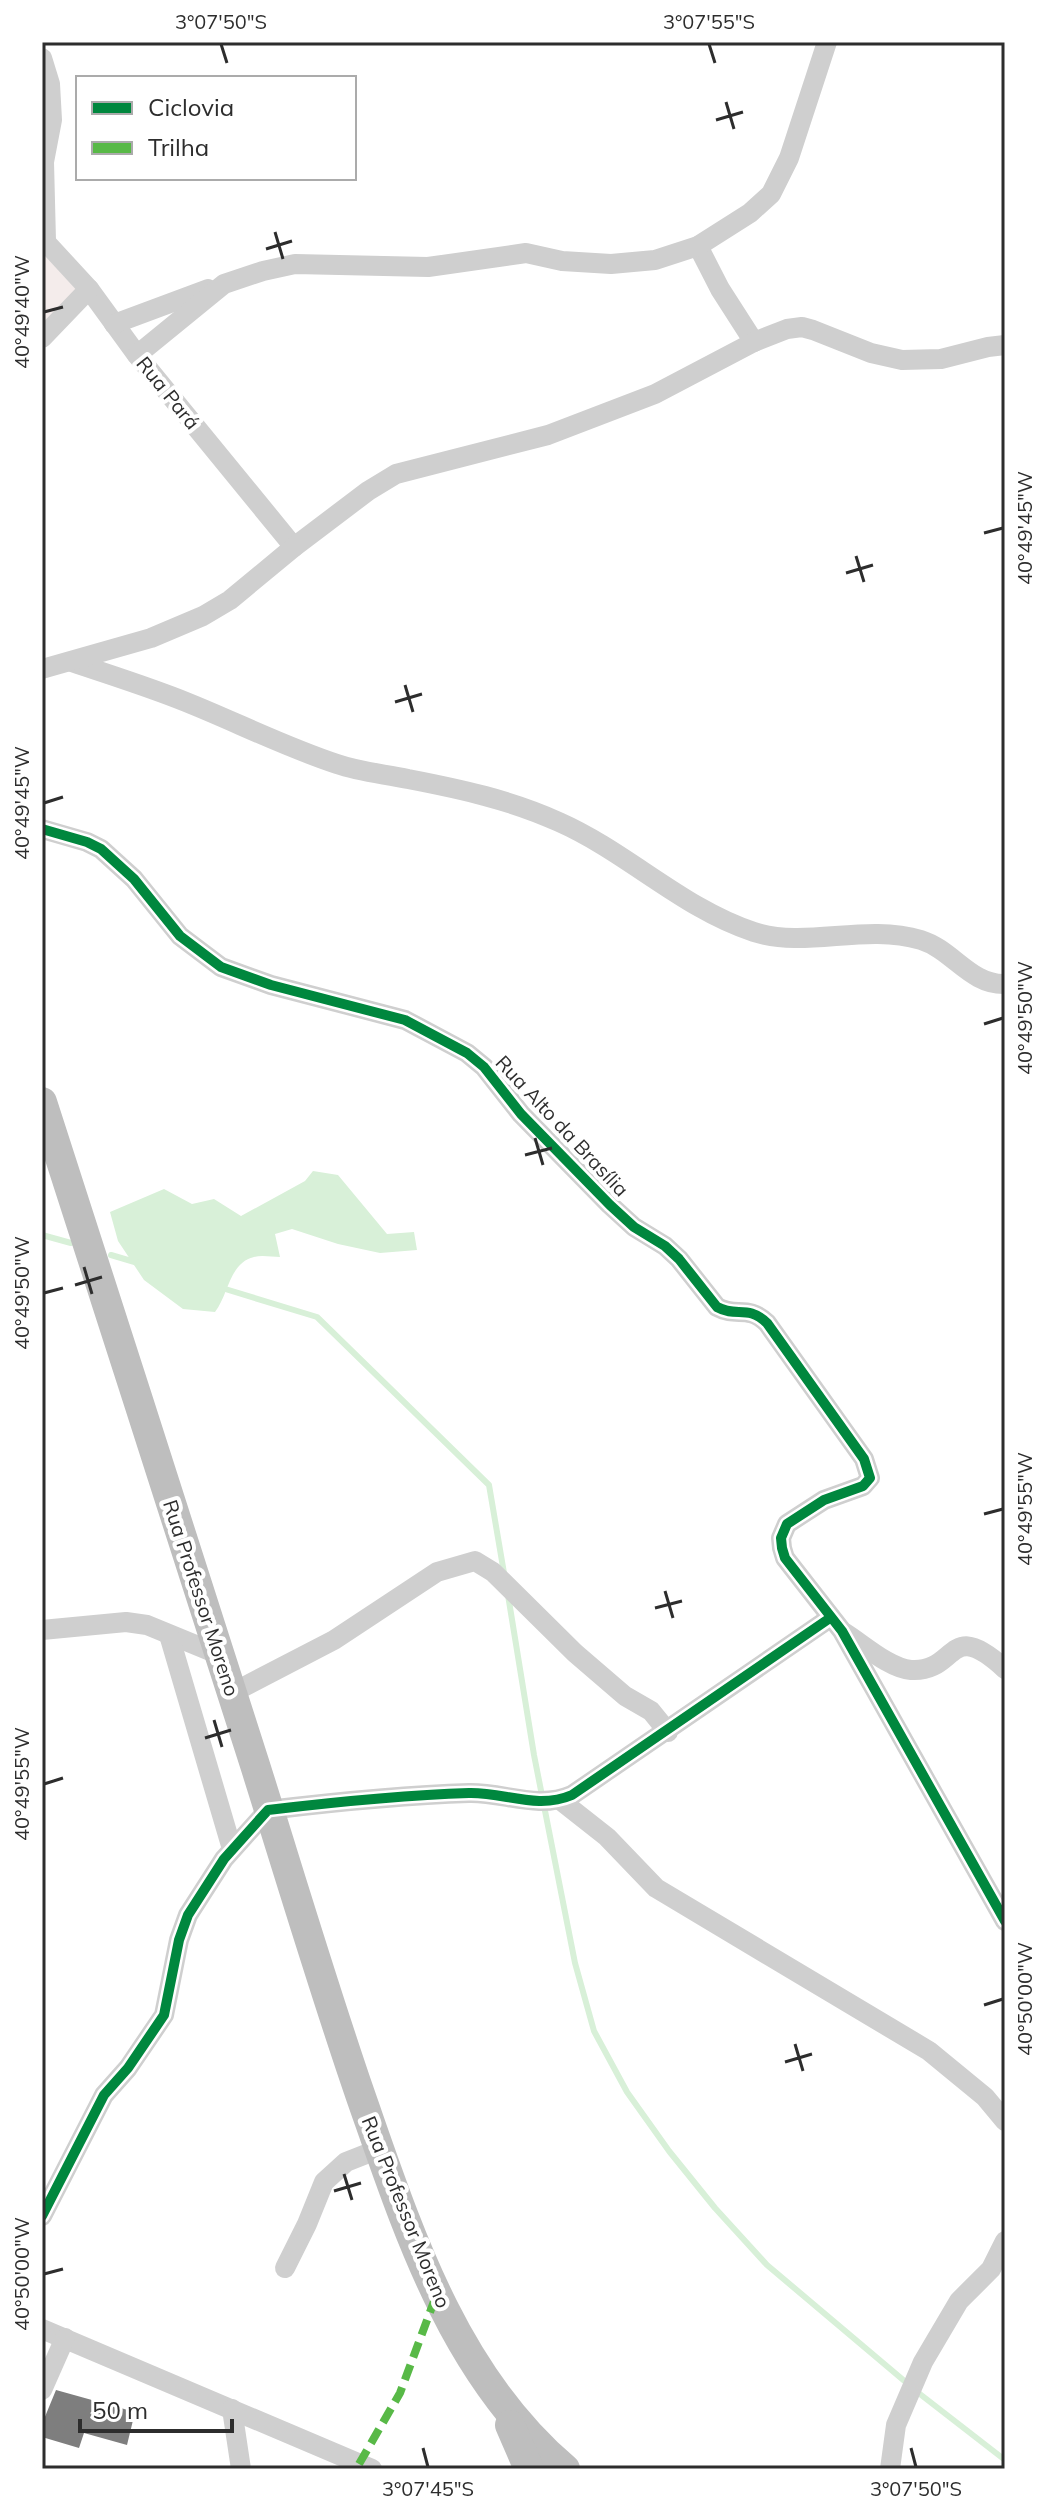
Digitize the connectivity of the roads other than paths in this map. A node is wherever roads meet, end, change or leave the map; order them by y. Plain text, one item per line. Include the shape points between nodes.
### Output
1 (827, 42) edge
2 (42, 58) edge
3 (43, 164) edge
4 (44, 240) edge
5 (698, 246) junction
6 (224, 284) junction
7 (89, 289) junction
8 (114, 324) junction
9 (42, 338) edge
10 (754, 342) junction
11 (1005, 345) edge
12 (137, 355) junction
13 (294, 547) junction
14 (72, 662) junction
15 (42, 669) edge
16 (42, 829) edge
17 (1005, 984) edge
18 (42, 1102) edge
19 (836, 1625) junction
20 (42, 1630) edge
21 (169, 1635) junction
22 (220, 1655) junction
23 (1005, 1669) edge
24 (232, 1693) junction
25 (668, 1732) junction
26 (560, 1800) junction
27 (268, 1810) junction
28 (232, 1849) junction
29 (1005, 1921) edge
30 (1005, 2121) edge
31 (379, 2149) junction
32 (42, 2216) edge
33 (1005, 2241) edge
34 (285, 2268) dead end
35 (998, 2268) edge
36 (42, 2329) edge
37 (65, 2338) junction
38 (42, 2390) edge
39 (497, 2398) junction
40 (232, 2409) junction
41 (241, 2469) edge
42 (372, 2469) edge
43 (529, 2469) edge
44 (565, 2469) edge
45 (890, 2469) edge

1 - 5 street via 789,158 771,194
2 - 3 street via 52,120
3 - 4 street
4 - 7 street, Rua Pará
5 - 6 street via 655,260 611,264 526,253 428,267 295,264
5 - 10 street
6 - 8 street
6 - 12 street
7 - 8 street, Rua Pará
7 - 9 street
8 - 12 street, Rua Pará
10 - 11 street via 802,327 902,360 941,359
10 - 13 street via 655,394 548,435 396,474
12 - 13 street, Rua Pará
13 - 14 street via 203,616
14 - 15 street
14 - 17 street via 339,765 515,804 562,823 701,907 755,932 790,938 900,935 925,941 976,978
16 - 19 street, Rua Alto da Brasília via 101,849 134,879 180,936 221,967 405,1020 467,1053 610,1205 679,1259 721,1310 750,1311 767,1323 864,1459 870,1478 806,1510 787,1524 781,1538 785,1558
18 - 22 highway, Rua Professor Moreno
19 - 23 street via 906,1669 923,1668 973,1646
19 - 25 street
19 - 29 street
20 - 21 street via 126,1622
21 - 22 street
21 - 28 street
22 - 24 highway, Rua Professor Moreno
24 - 25 street via 334,1640 437,1572 475,1561 625,1696 651,1711
24 - 27 highway, Rua Professor Moreno
25 - 26 street
26 - 27 street via 474,1793
26 - 30 street via 607,1837 656,1888 929,2051 985,2097
27 - 28 street
27 - 31 highway, Rua Professor Moreno
28 - 32 street via 188,1915 164,2015 104,2095
31 - 34 street via 346,2162 324,2182
31 - 39 highway, Rua Professor Moreno via 436,2296
33 - 35 street
35 - 45 street via 959,2301 923,2362 896,2425
36 - 37 street
37 - 38 street
37 - 40 street
39 - 43 highway
39 - 44 highway
40 - 41 street
40 - 42 street

